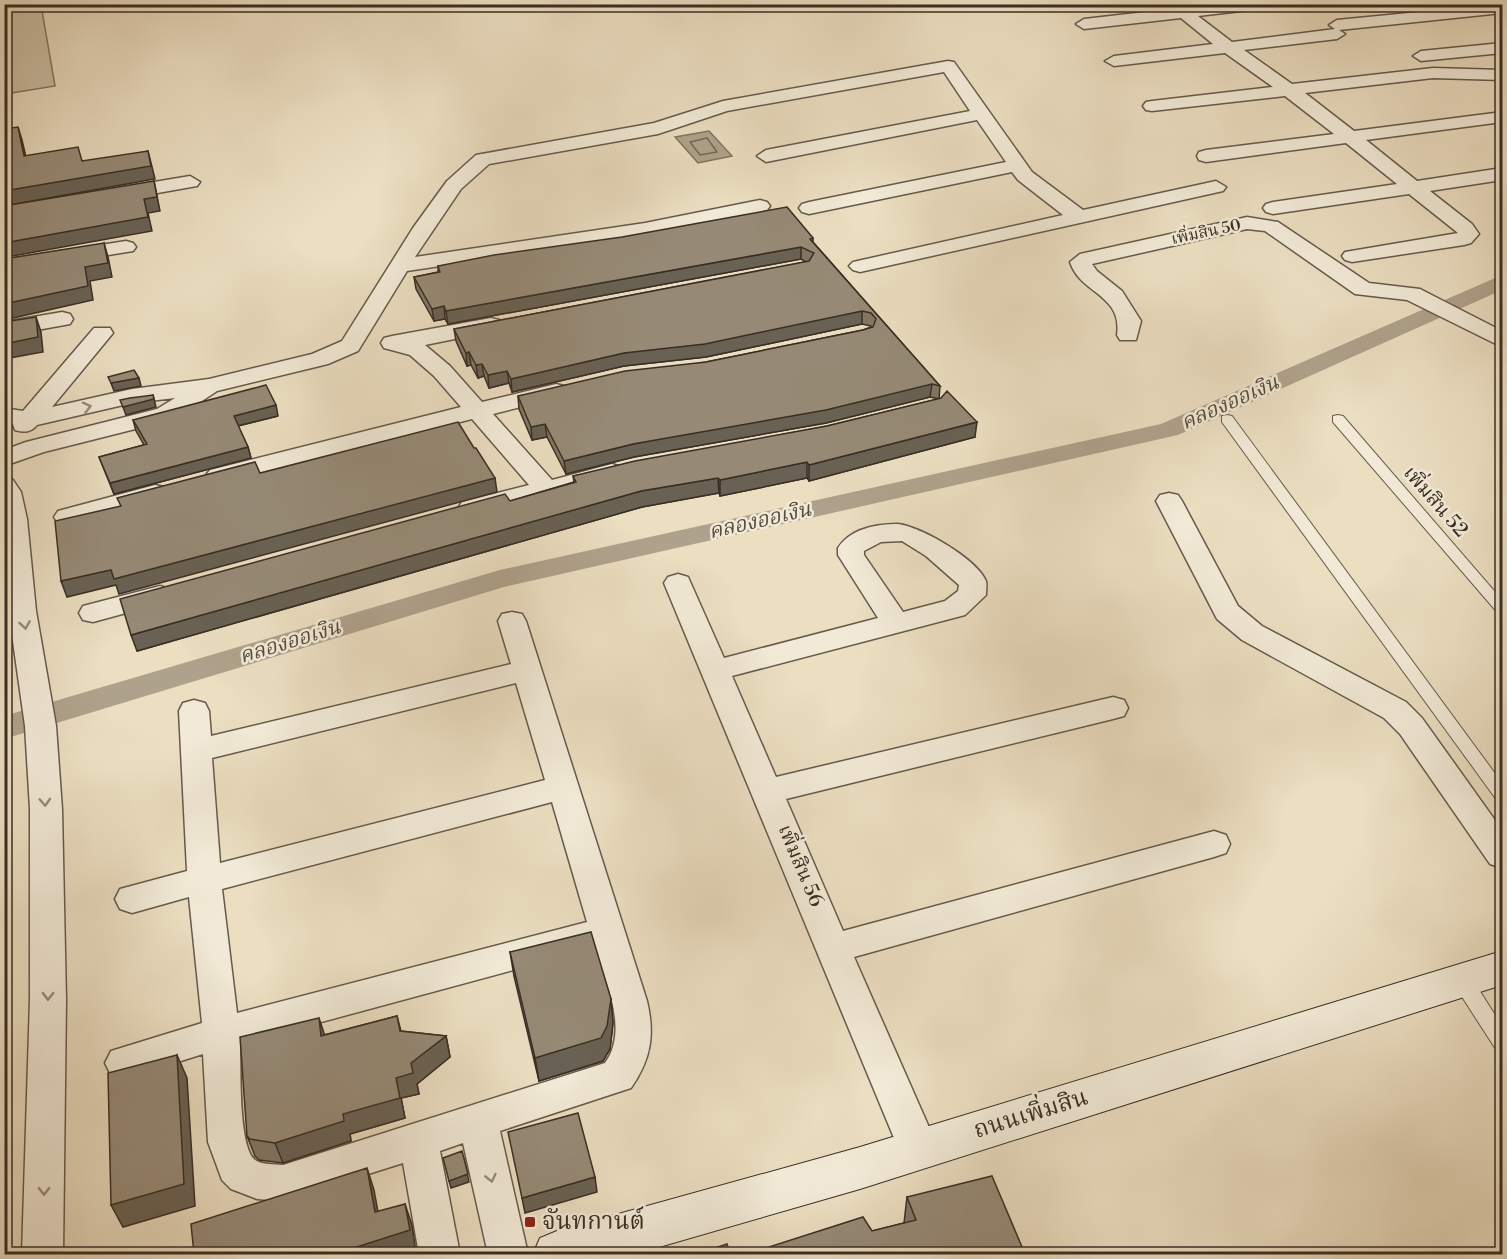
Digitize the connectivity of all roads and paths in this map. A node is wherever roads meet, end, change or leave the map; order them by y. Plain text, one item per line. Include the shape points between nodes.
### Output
1 (1258, 4) edge
2 (1180, 8) edge
3 (1503, 8) edge
4 (1451, 9) edge
5 (1084, 24) dead end
6 (1496, 38) edge
7 (1226, 46) junction
8 (1403, 58) dead end
9 (1114, 61) dead end
10 (1503, 75) edge
11 (1396, 79) junction
12 (1503, 84) edge
13 (1288, 89) junction
14 (1152, 106) dead end
15 (982, 114) junction
16 (1503, 117) edge
17 (1348, 136) junction
18 (766, 156) dead end
19 (1206, 156) dead end
20 (1018, 165) junction
21 (1503, 174) edge
22 (190, 182) dead end
23 (1216, 187) dead end
24 (1413, 187) junction
25 (97, 197) edge
26 (760, 206) dead end
27 (809, 208) dead end
28 (1273, 208) dead end
29 (1080, 218) junction
30 (126, 247) dead end
31 (1352, 256) dead end
32 (4, 266) edge
33 (398, 266) junction
34 (860, 266) dead end
35 (62, 319) dead end
36 (510, 321) edge
37 (4, 329) edge
38 (102, 333) dead end
39 (1128, 335) dead end
40 (1494, 335) edge
41 (357, 337) junction
42 (396, 344) junction
43 (210, 386) junction
44 (579, 386) edge
45 (476, 410) junction
46 (4, 415) edge
47 (30, 419) junction
48 (1227, 419) dead end
49 (1338, 419) dead end
50 (4, 454) edge
51 (4, 459) edge
52 (634, 467) edge
53 (4, 485) edge
54 (546, 489) junction
55 (1169, 501) dead end
56 (448, 514) edge
57 (67, 517) edge
58 (678, 583) dead end
59 (185, 588) edge
60 (1503, 609) edge
61 (93, 613) dead end
62 (512, 621) dead end
63 (896, 624) dead end
64 (715, 669) junction
65 (527, 670) junction
66 (1113, 708) dead end
67 (194, 711) dead end
68 (196, 751) junction
69 (562, 787) junction
70 (768, 791) junction
71 (1503, 795) edge
72 (1214, 844) dead end
73 (1503, 855) edge
74 (204, 880) junction
75 (132, 899) dead end
76 (606, 931) junction
77 (835, 948) junction
78 (1503, 968) edge
79 (1462, 980) junction
80 (221, 1033) junction
81 (1503, 1042) edge
82 (124, 1063) dead end
83 (478, 1121) junction
84 (418, 1139) junction
85 (919, 1149) junction
86 (43, 1254) edge
87 (439, 1254) edge
88 (508, 1254) edge
89 (557, 1254) edge

1 - 2 street
2 - 5 street
2 - 7 street
3 - 4 street
4 - 6 street
4 - 7 street
6 - 8 street
7 - 9 street
7 - 13 street
10 - 11 street via 1433,73
11 - 12 street
11 - 13 street
13 - 14 street
13 - 17 street
15 - 18 street
15 - 20 street
15 - 33 street via 944,60 723,106 658,128 483,159 454,185
16 - 17 street
17 - 19 street
17 - 24 street
20 - 27 street
20 - 29 street via 1025,176
21 - 24 street
22 - 25 street
23 - 29 street
24 - 28 street
24 - 31 street via 1469,234 1464,239
26 - 33 street via 645,229
29 - 34 street
30 - 32 street
33 - 41 street
35 - 37 street
36 - 42 street
38 - 47 street
39 - 40 street, เพิ่มสิน 50 via 1130,321 1112,292 1090,277 1081,262 1247,223 1271,226 1363,289 1412,294
41 - 42 street
41 - 43 street via 337,354
42 - 45 street via 418,350
47 -> 43 street via 132,396
43 - 51 street via 166,414 35,447
44 - 45 street
45 - 54 street
45 - 57 street
46 - 47 street
47 - 50 street
48 - 71 lane
49 - 60 lane, เพิ่มสิน 52
52 - 54 street
53 -> 86 street via 9,490 14,518 20,594 42,743 50,917
54 - 56 street
55 - 73 street via 1227,612 1252,633 1395,710 1411,726
58 - 64 street, เพิ่มสิน 56
59 - 61 street
62 - 65 street
63 - 64 street
64 - 70 street, เพิ่มสิน 56
65 - 68 street
65 - 69 street
66 - 70 street
67 - 68 street
68 - 74 street
69 - 74 street
69 - 76 street
70 - 77 street, เพิ่มสิน 56
72 - 77 street
74 - 75 street
74 - 80 street
76 - 80 street
76 - 83 street via 635,1026 632,1058 618,1076
77 - 85 street, เพิ่มสิน 56
78 - 79 street, ถนนเพิ่มสิน
79 - 81 lane
79 - 85 street, ถนนเพิ่มสิน
80 - 82 street
80 - 84 street via 227,1142 235,1167 252,1180 282,1183
83 - 84 street
83 -> 88 street
84 - 87 street
85 - 89 street, ถนนเพิ่มสิน

